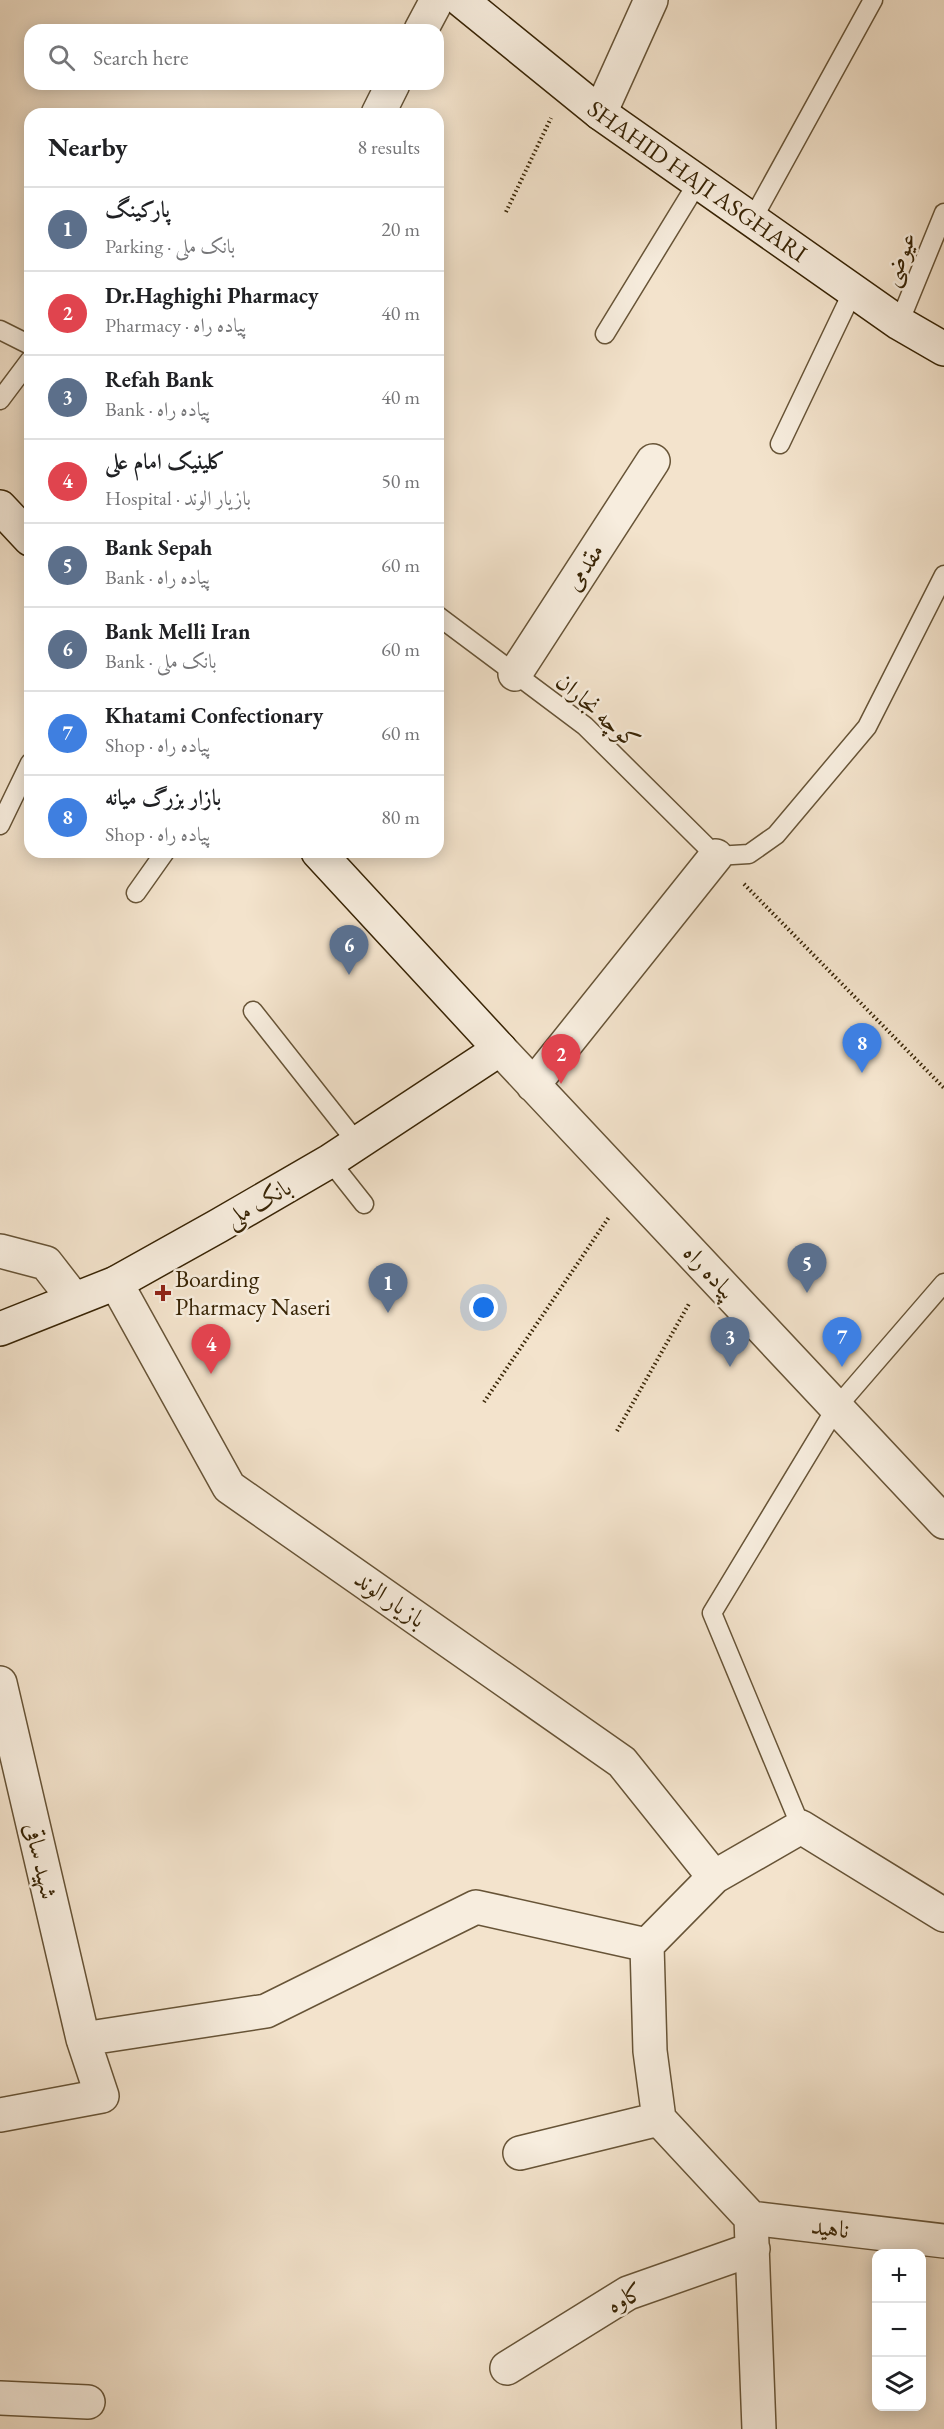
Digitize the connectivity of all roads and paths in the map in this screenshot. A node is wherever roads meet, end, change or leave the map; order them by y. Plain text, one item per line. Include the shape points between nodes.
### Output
1 (437, 0) edge
2 (461, 0) edge
3 (651, 0) edge
4 (873, 0) edge
5 (424, 24) edge
6 (566, 85) junction
7 (390, 90) edge
8 (381, 108) edge
9 (600, 113) junction
10 (698, 182) junction
11 (506, 212) dead end
12 (944, 213) edge
13 (752, 220) junction
14 (853, 291) junction
15 (899, 323) junction
16 (0, 330) edge
17 (605, 334) dead end
18 (24, 342) edge
19 (944, 349) edge
20 (24, 368) edge
21 (0, 400) edge
22 (780, 444) dead end
23 (653, 461) dead end
24 (0, 507) edge
25 (24, 533) edge
26 (944, 575) edge
27 (444, 621) edge
28 (515, 674) junction
29 (24, 775) edge
30 (0, 825) edge
31 (716, 856) junction
32 (161, 858) edge
33 (324, 858) edge
34 (136, 892) dead end
35 (253, 1011) dead end
36 (500, 1049) junction
37 (533, 1085) junction
38 (944, 1088) edge
39 (358, 1144) junction
40 (330, 1161) junction
41 (629, 1186) junction
42 (364, 1204) dead end
43 (0, 1251) edge
44 (708, 1270) junction
45 (944, 1282) edge
46 (116, 1283) junction
47 (74, 1299) junction
48 (0, 1329) edge
49 (484, 1402) dead end
50 (836, 1408) junction
51 (617, 1431) dead end
52 (944, 1522) edge
53 (0, 1683) edge
54 (801, 1827) junction
55 (714, 1876) junction
56 (944, 1915) edge
57 (647, 1945) junction
58 (83, 2039) junction
59 (0, 2115) edge
60 (659, 2119) junction
61 (520, 2153) dead end
62 (752, 2234) junction
63 (944, 2241) edge
64 (507, 2368) dead end
65 (0, 2398) edge
66 (88, 2402) dead end
67 (759, 2429) edge

1 - 5 street
2 - 6 street, SHAHID HAJI ASGHARI
3 - 9 street
4 - 13 lane
6 - 9 street, SHAHID HAJI ASGHARI
6 - 11 path
7 - 8 street
9 - 10 street, SHAHID HAJI ASGHARI
10 - 13 street, SHAHID HAJI ASGHARI
10 - 17 lane
12 - 15 lane, عیوضی
13 - 14 street, SHAHID HAJI ASGHARI
14 - 15 street, SHAHID HAJI ASGHARI
14 - 22 lane
15 - 19 street, SHAHID HAJI ASGHARI
16 - 18 lane
20 - 21 lane
23 - 28 street, مقدمی
24 - 25 street
26 - 31 lane via 867,727 776,835 749,854
27 - 28 lane, کوچه نجاران
28 - 31 lane, کوچه نجاران via 585,726
29 - 30 lane
31 - 37 street
31 - 38 path
32 - 34 lane
33 - 36 street, پیاده راه
35 - 39 lane
36 - 37 street, پیاده راه
36 - 39 street, بانک ملی
37 - 41 street, پیاده راه
39 - 40 street, بانک ملی
40 - 42 lane
40 - 46 street, بانک ملی
41 - 44 street, پیاده راه
41 - 49 path
43 - 47 street via 46,1263
44 - 50 street, پیاده راه
44 - 51 path
45 - 50 lane
46 - 47 street, بانک ملی
46 - 55 street, بازیار الوند via 229,1487 622,1762
47 - 48 street, بانک ملی
50 - 52 street, پیاده راه
50 - 54 lane via 712,1613
53 - 58 street, شهید ساقی
54 - 55 street
54 - 56 street
55 - 57 street
57 - 58 street via 476,1907 266,2010
57 - 60 street via 650,2051
58 - 59 street, شهید ساقی via 102,2096
60 - 61 street
60 - 62 street
62 - 63 street, ناهید
62 - 64 street, کاوه via 628,2293
62 - 67 street
65 - 66 street

